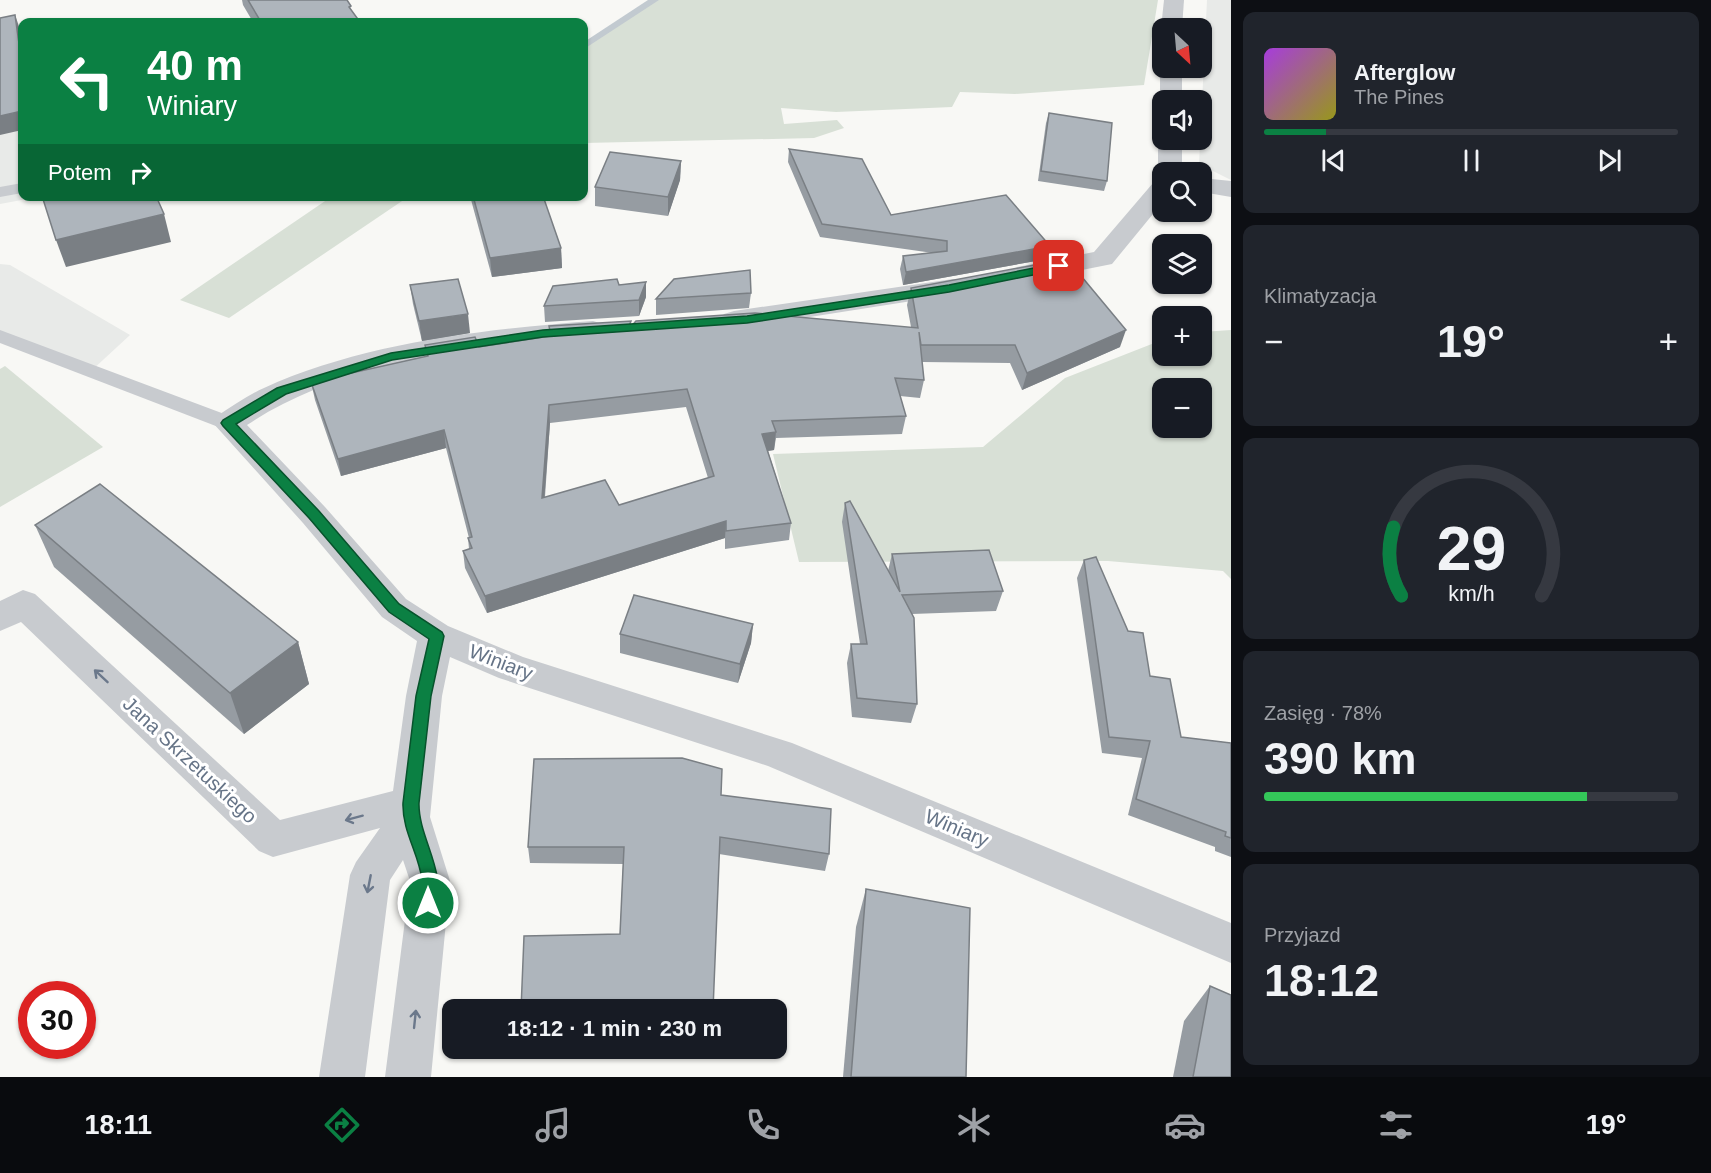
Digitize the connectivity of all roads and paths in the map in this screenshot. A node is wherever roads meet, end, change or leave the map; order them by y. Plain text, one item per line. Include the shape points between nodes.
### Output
1 (1174, 0) edge
2 (1173, 18) edge
3 (1212, 186) edge
4 (18, 189) edge
5 (1231, 189) edge
6 (0, 192) edge
7 (1152, 200) edge
8 (711, 322) edge
9 (615, 328) edge
10 (0, 336) edge
11 (228, 423) junction
12 (0, 618) edge
13 (436, 636) junction
14 (411, 810) junction
15 (1231, 943) edge
16 (342, 1077) edge
17 (408, 1077) edge

1 - 2 street
3 - 5 street
4 - 6 lane
7 - 8 street via 1103,258 758,318
9 - 11 street via 543,333 391,357 281,391
10 - 11 lane
11 - 13 street, Winiary via 314,514 394,608
14 -> 12 street, Jana Skrzetuskiego via 273,839 23,603
13 - 14 street via 424,696
13 - 15 street, Winiary via 512,668 779,754
14 -> 16 street via 369,875
17 -> 14 street via 430,881

